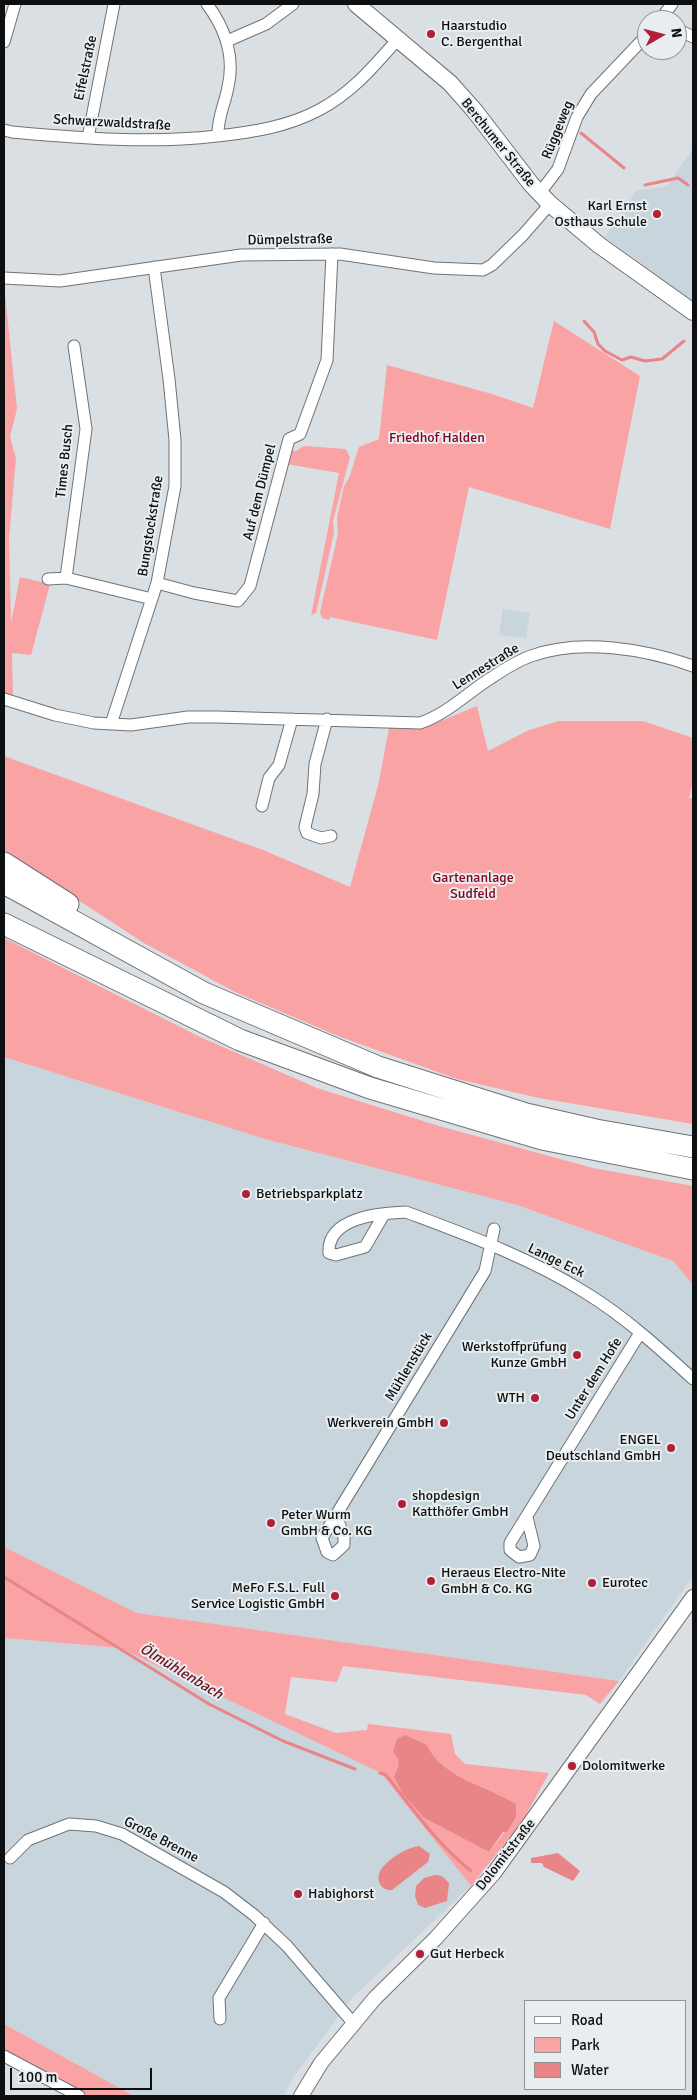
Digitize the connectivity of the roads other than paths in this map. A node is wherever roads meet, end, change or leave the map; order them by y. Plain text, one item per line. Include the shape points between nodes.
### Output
1 (15, 4) edge
2 (114, 4) edge
3 (206, 4) edge
4 (293, 4) edge
5 (356, 4) edge
6 (398, 39) junction
7 (227, 41) junction
8 (4, 42) edge
9 (637, 46) edge
10 (4, 130) edge
11 (218, 136) junction
12 (88, 138) junction
13 (545, 199) junction
14 (332, 254) junction
15 (154, 267) junction
16 (4, 278) edge
17 (693, 312) edge
18 (74, 346) dead end
19 (48, 578) dead end
20 (66, 578) junction
21 (158, 583) junction
22 (152, 598) junction
23 (693, 666) edge
24 (4, 699) edge
25 (292, 719) junction
26 (327, 719) junction
27 (111, 724) junction
28 (262, 806) dead end
29 (331, 836) dead end
30 (4, 863) edge
31 (4, 883) edge
32 (4, 914) edge
33 (4, 924) edge
34 (83, 961) junction
35 (166, 971) junction
36 (693, 1148) edge
37 (693, 1169) edge
38 (383, 1216) junction
39 (494, 1229) dead end
40 (492, 1246) junction
41 (640, 1333) junction
42 (693, 1378) edge
43 (336, 1515) dead end
44 (527, 1517) dead end
45 (693, 1597) edge
46 (10, 1858) dead end
47 (264, 1924) junction
48 (220, 2019) dead end
49 (354, 2024) junction
50 (4, 2056) edge
51 (73, 2095) edge
52 (300, 2096) edge

1 - 8 street
2 - 12 street, Eifelstraße
3 - 7 street
4 - 7 street via 266,24
5 - 6 main road, Berchumer Straße
6 - 11 street, Schwarzwaldstraße via 350,90 320,110 272,128
6 - 13 main road, Berchumer Straße via 450,84
7 - 11 street via 230,74
9 - 13 street, Rüggeweg via 591,94 577,117
10 - 12 street, Schwarzwaldstraße
11 - 12 street, Schwarzwaldstraße via 136,142
13 - 14 street, Dümpelstraße via 523,235 483,270 434,268
13 - 17 main road, Berchumer Straße via 599,245
14 - 15 street, Dümpelstraße via 241,255
14 - 21 street, Auf dem Dümpel via 327,360 300,434 289,439 250,586 238,601
15 - 16 street, Dümpelstraße via 60,280
15 - 21 street, Bungstockstraße via 175,440 175,486
18 - 20 street, Times Busch via 86,429
19 - 20 street
20 - 22 street
21 - 22 street, Bungstockstraße
22 - 27 street, Bungstockstraße
23 - 26 street, Lennestraße via 608,647 544,653 507,669 467,693 444,713 420,723
24 - 27 street, Lennestraße via 73,720
25 - 26 street, Lennestraße
25 - 27 street, Lennestraße via 188,717 131,725
25 - 28 street via 279,765 269,778
26 - 29 street via 315,764 313,794 305,827 307,833 321,838
30 - 35 highway
31 - 35 highway
32 - 34 highway
33 - 34 highway
34 - 37 highway via 240,1040 370,1088 542,1139
35 - 36 highway via 221,1001 387,1070 526,1114
38 - 38 street, Lange Eck via 345,1223 335,1231 329,1253 336,1255 365,1247
38 - 40 street, Lange Eck via 406,1212
39 - 40 street, Mühlenstück
40 - 41 street, Lange Eck via 586,1292
40 - 43 street, Mühlenstück via 485,1271
41 - 42 street, Lange Eck
41 - 44 street, Unter dem Hofe
45 - 49 street, Dolomitstraße via 494,1873
46 - 47 street, Große Brenne via 28,1840 47,1832 69,1824 96,1826 122,1834 224,1892
47 - 48 street via 219,1998
47 - 49 street, Große Brenne
49 - 52 street, Dolomitstraße via 321,2063
50 - 51 street

